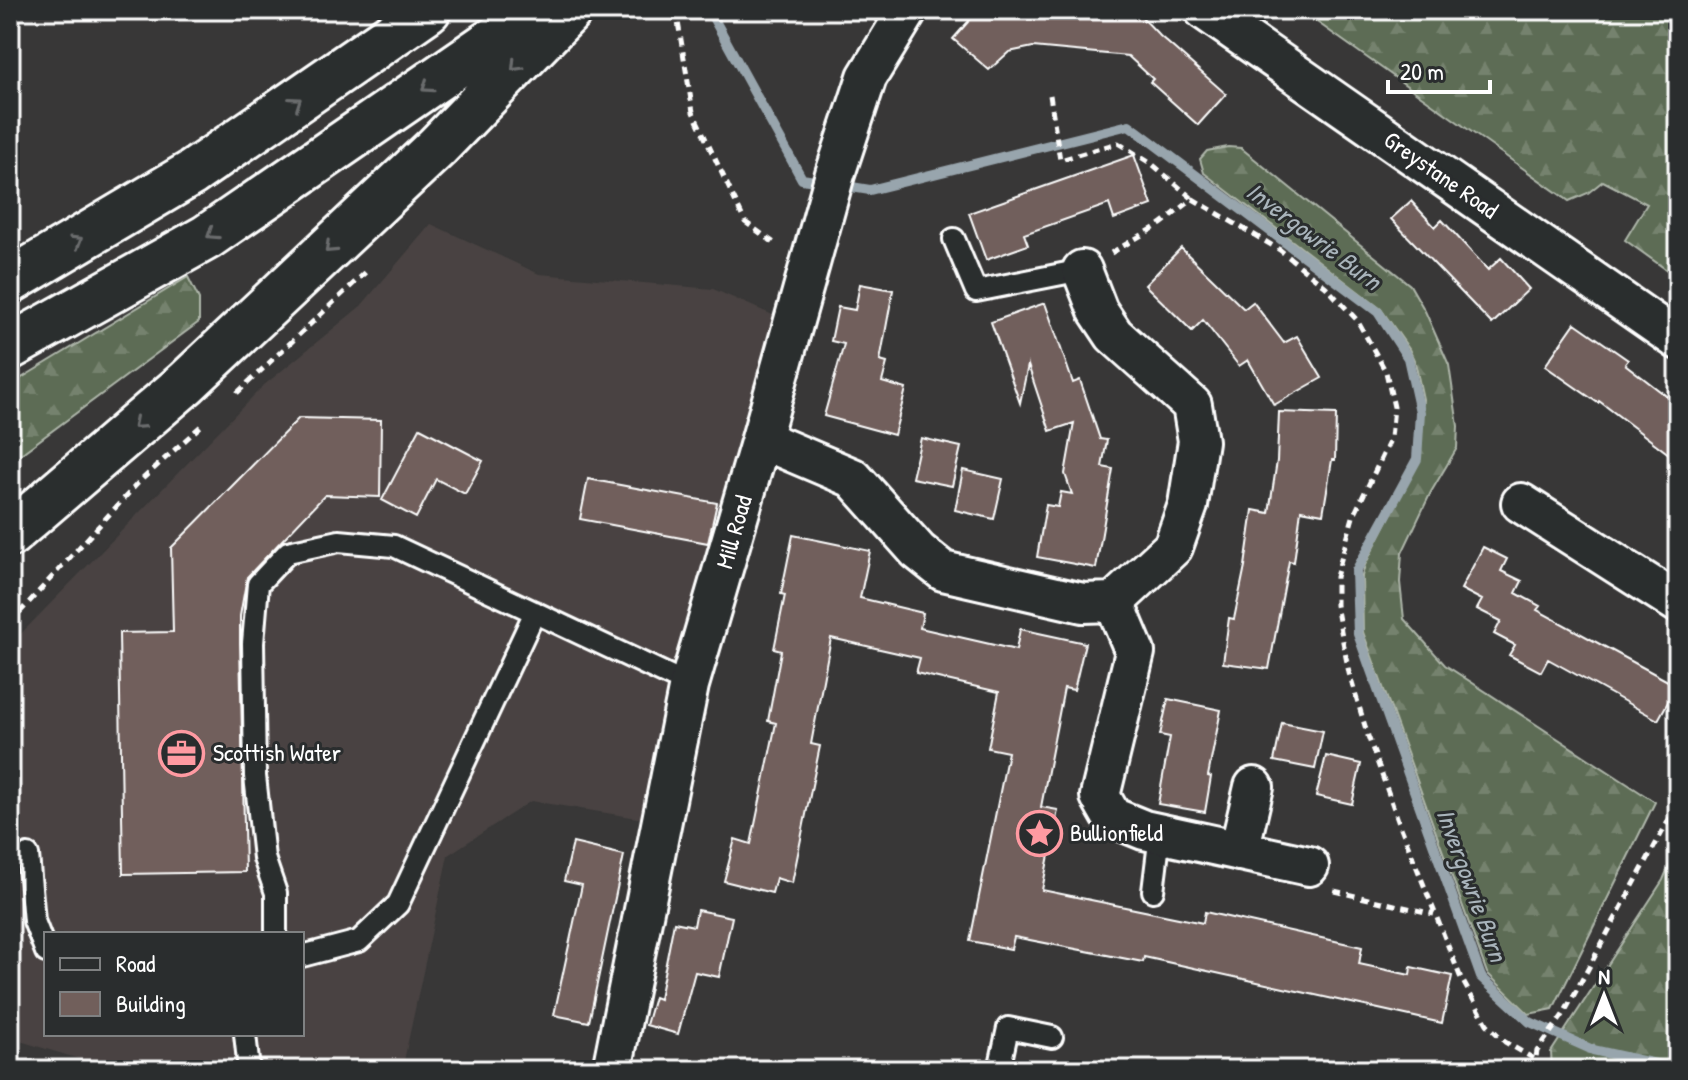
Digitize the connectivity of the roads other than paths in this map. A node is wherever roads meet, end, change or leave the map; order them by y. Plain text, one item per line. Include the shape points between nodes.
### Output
1 (428, 10) edge
2 (537, 10) edge
3 (570, 10) edge
4 (908, 10) edge
5 (1204, 10) edge
6 (954, 239) dead end
7 (1082, 270) joint
8 (10, 281) edge
9 (1678, 340) edge
10 (10, 347) edge
11 (761, 439) junction
12 (1521, 503) dead end
13 (10, 534) edge
14 (1114, 602) junction
15 (1678, 603) edge
16 (535, 612) junction
17 (689, 685) junction
18 (1254, 787) dead end
19 (1160, 834) junction
20 (1239, 851) junction
21 (28, 855) dead end
22 (1309, 866) road end
23 (1153, 891) dead end
24 (276, 932) edge
25 (44, 947) edge
26 (304, 955) edge
27 (245, 1036) edge
28 (1052, 1037) dead end
29 (249, 1070) edge
30 (612, 1070) edge
31 (999, 1070) edge

8 -> 1 highway via 192,173
2 -> 10 highway via 207,237
3 -> 13 highway via 437,147 186,383
4 - 11 street, Mill Road via 867,77 807,267
5 - 9 street, Greystane Road
6 - 7 lane via 976,291
7 - 14 street via 1114,335 1192,405 1198,441 1188,505 1173,547
11 - 14 street via 853,478 918,551 943,571 1083,603
11 - 17 street, Mill Road
12 - 15 street
14 - 19 street via 1135,652 1100,796 1112,817
16 - 17 lane
16 - 24 lane via 394,546 339,541 288,552 258,584 253,643 255,776 264,858 276,893
16 - 26 lane via 398,904 359,941
17 - 30 street, Mill Road
18 - 20 street
19 - 20 street
19 - 23 lane
20 - 22 street
21 - 25 lane via 34,921
27 - 29 lane
28 - 31 lane via 1008,1028

